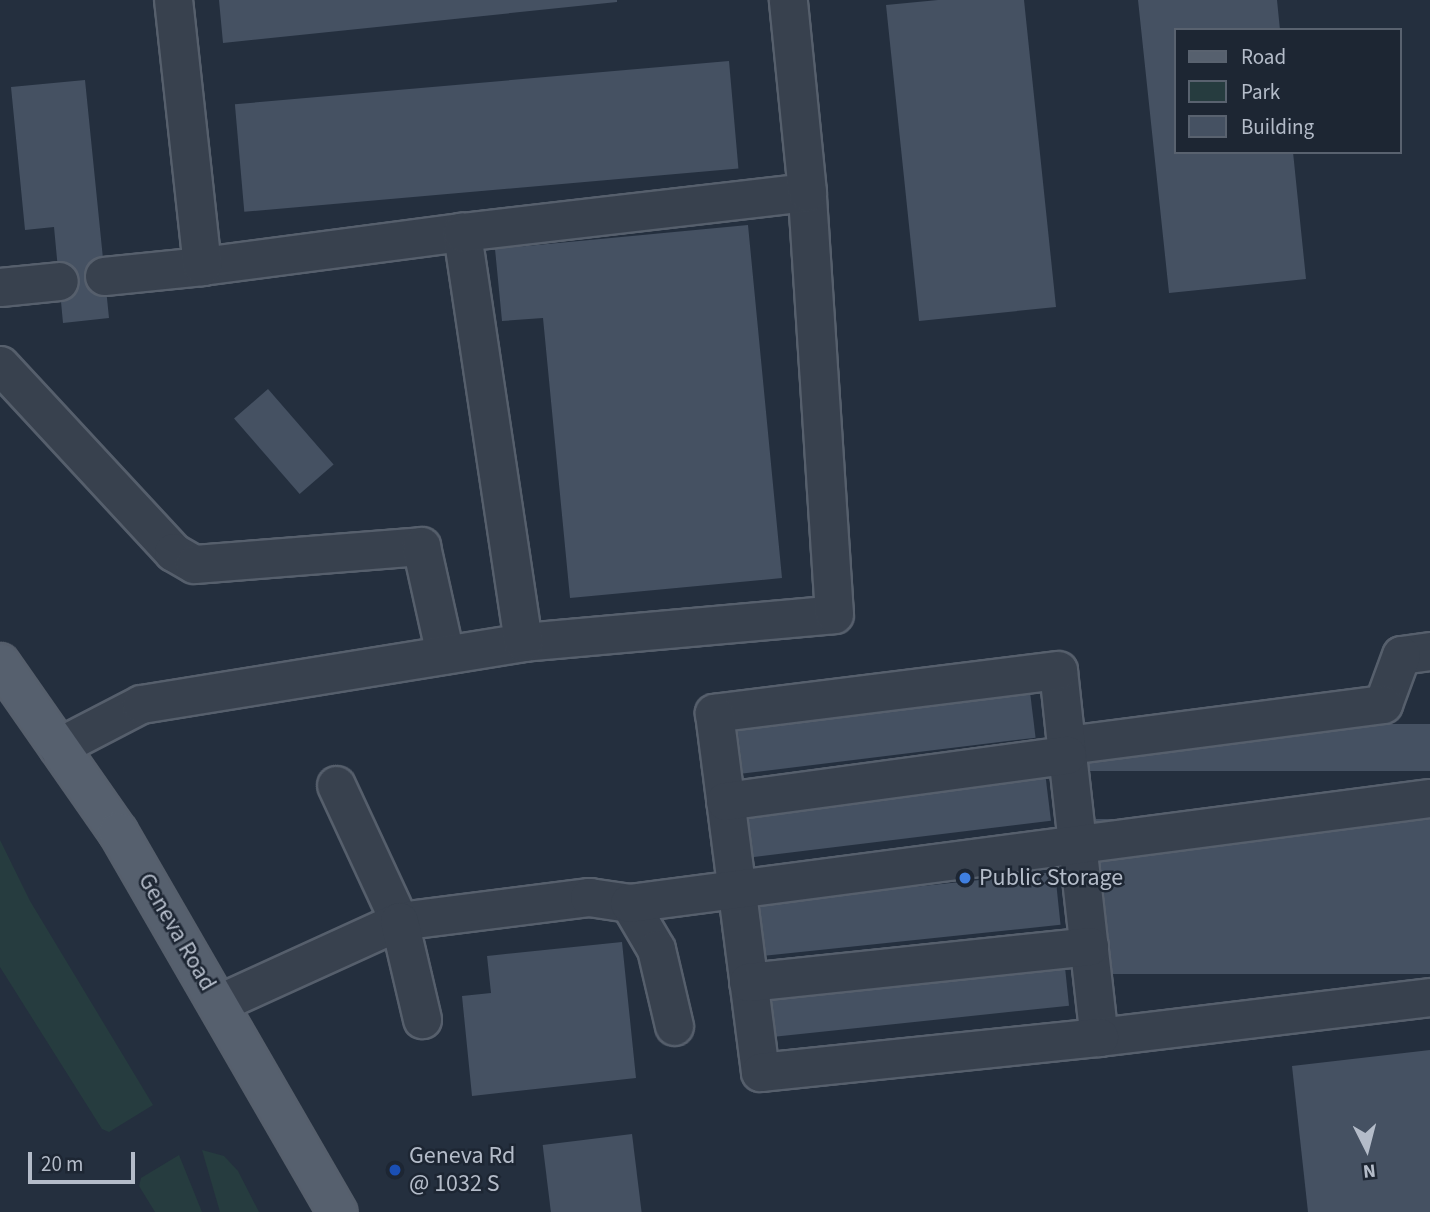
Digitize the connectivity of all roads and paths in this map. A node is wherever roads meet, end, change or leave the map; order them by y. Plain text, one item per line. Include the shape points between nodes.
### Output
1 (173, 0) edge
2 (788, 0) edge
3 (807, 192) junction
4 (462, 232) junction
5 (202, 266) junction
6 (104, 276) dead end
7 (59, 281) dead end
8 (0, 287) edge
9 (0, 365) edge
10 (523, 642) junction
11 (1430, 651) edge
12 (445, 654) junction
13 (0, 663) edge
14 (58, 747) junction
15 (1067, 750) junction
16 (336, 785) dead end
17 (1430, 798) edge
18 (725, 801) junction
19 (1077, 844) junction
20 (736, 889) junction
21 (629, 903) junction
22 (399, 921) junction
23 (1089, 946) junction
24 (748, 982) junction
25 (1430, 997) edge
26 (219, 1003) junction
27 (422, 1019) dead end
28 (674, 1026) dead end
29 (1099, 1037) junction
30 (337, 1212) edge

1 - 5 lane
2 - 3 lane
3 - 4 lane
3 - 10 lane via 834,614
4 - 5 lane
4 - 10 lane
5 - 6 lane
7 - 8 lane
9 - 12 lane via 173,552 194,564 421,546
10 - 12 lane
11 - 15 lane via 1401,654 1382,704
12 - 14 lane via 141,704
13 - 14 main road, Geneva Road
14 - 26 main road, Geneva Road via 118,832
15 - 18 lane
15 - 18 lane via 1058,670 714,713
15 - 19 lane
16 - 22 lane
17 - 19 lane
18 - 20 lane
19 - 20 lane
19 - 23 lane
20 - 21 lane
20 - 24 lane
21 - 22 lane via 589,897
21 - 28 lane via 656,949
22 - 26 lane
22 - 27 lane
23 - 24 lane
23 - 29 lane
24 - 29 lane via 760,1072
25 - 29 lane
26 - 30 main road, Geneva Road

